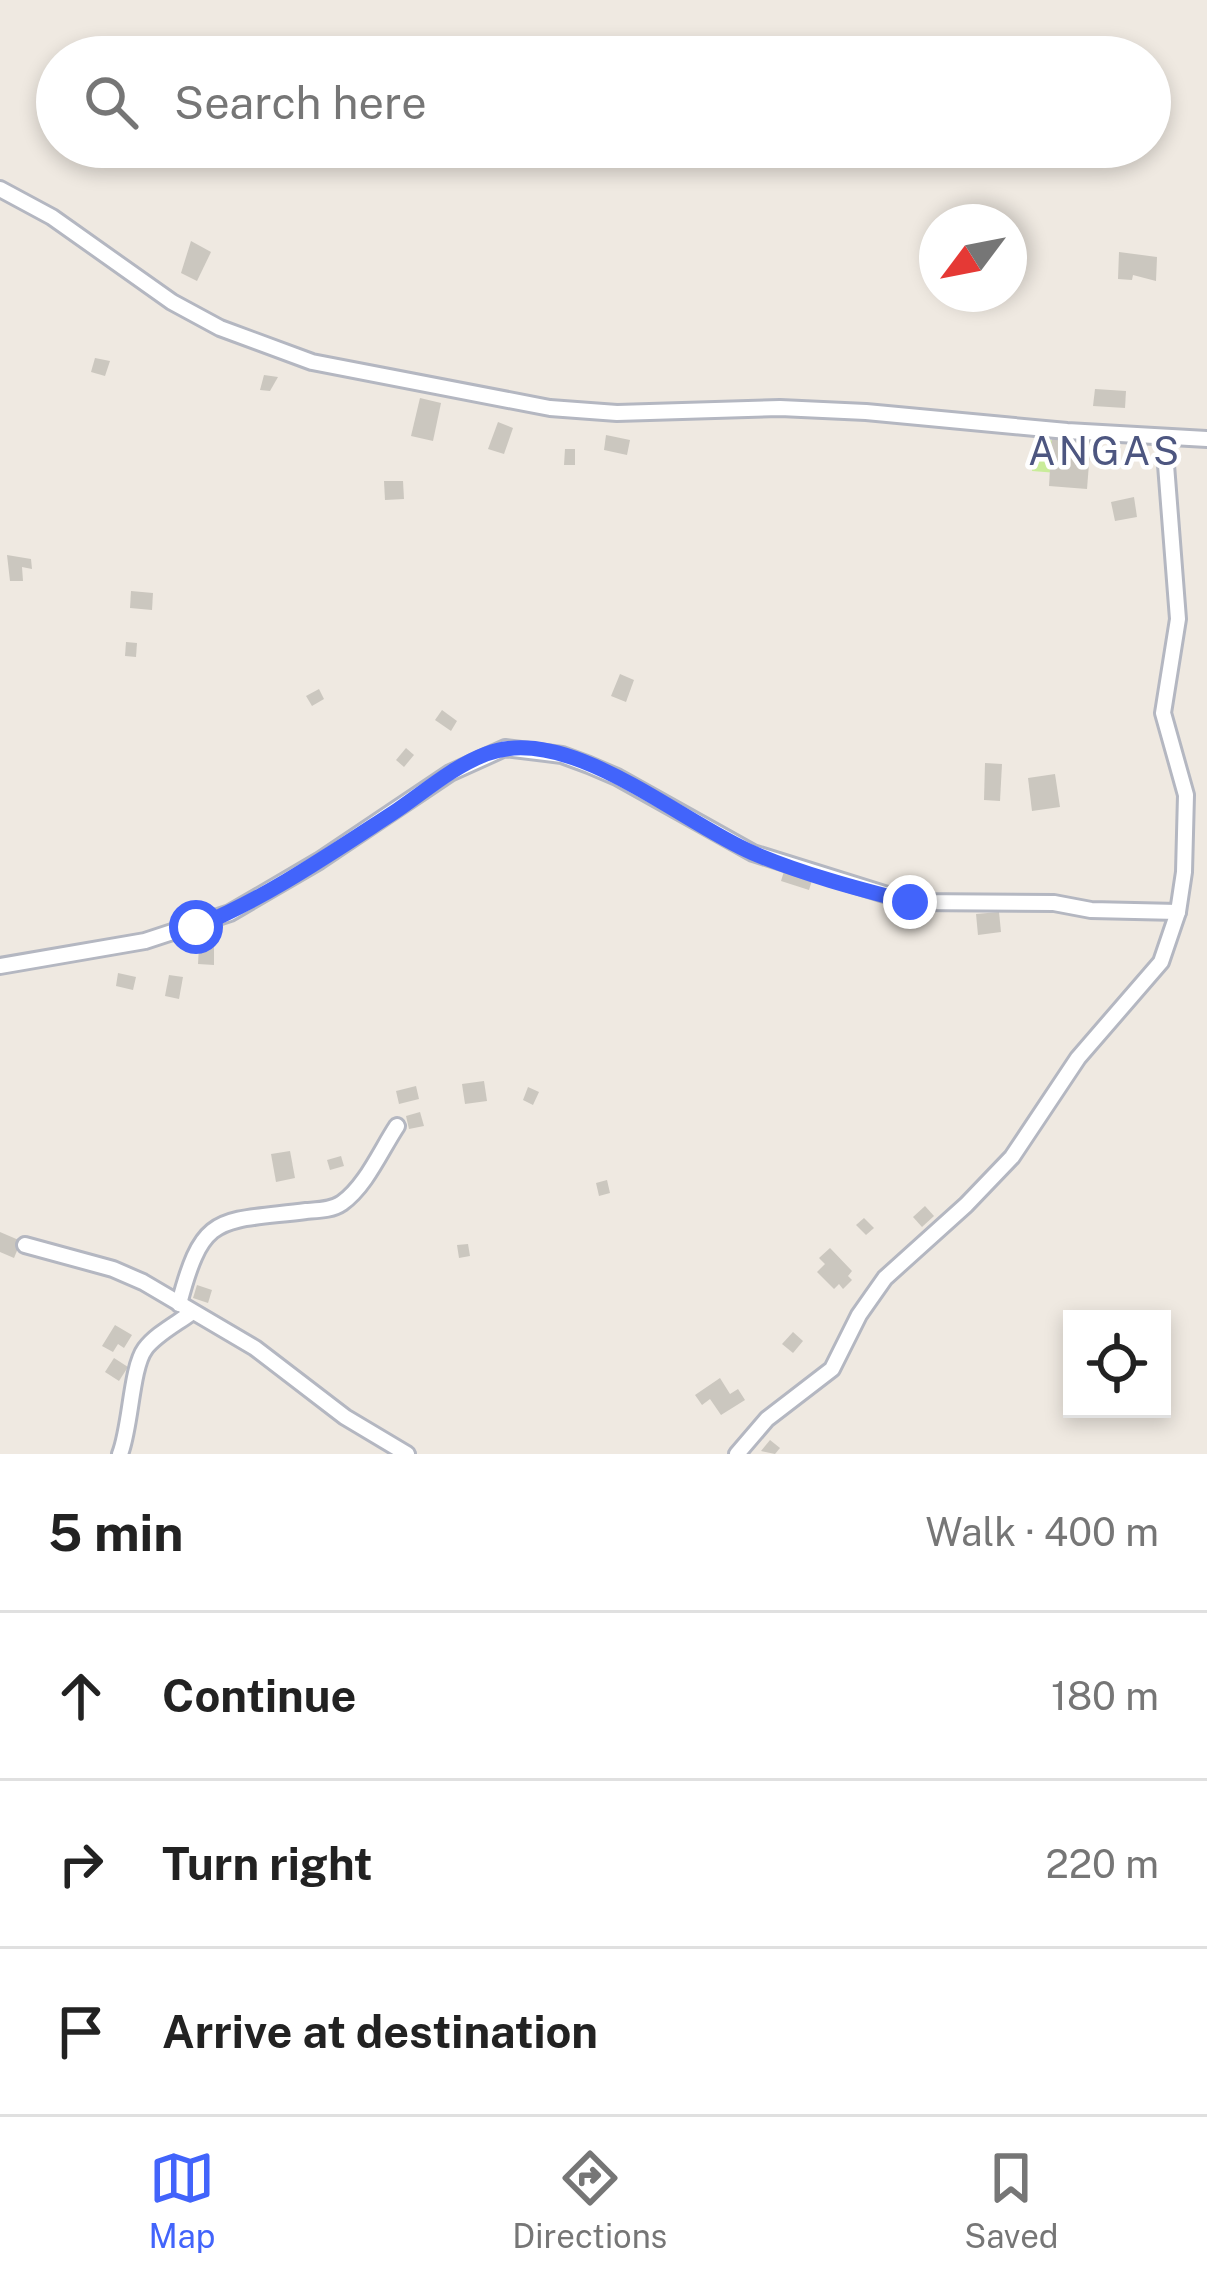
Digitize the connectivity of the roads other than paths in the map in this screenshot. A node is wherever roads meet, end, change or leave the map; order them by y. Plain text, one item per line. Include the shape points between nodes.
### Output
1 (0, 189) edge
2 (1164, 439) junction
3 (1207, 439) edge
4 (1178, 912) junction
5 (0, 965) edge
6 (397, 1126) dead end
7 (25, 1245) dead end
8 (185, 1309) junction
9 (120, 1454) edge
10 (407, 1454) edge
11 (737, 1454) edge

1 - 2 street via 172,302 312,362 572,410 866,412
2 - 3 street
2 - 4 street via 1178,619 1162,713 1186,795
4 - 5 street via 910,902 753,853 589,765 505,748 450,773 230,913 145,941
4 - 11 street via 1161,962 1078,1058 1012,1156 885,1278 832,1369 766,1419
6 - 8 street via 340,1204 245,1219 205,1235 190,1260
7 - 8 street via 113,1269
8 - 9 street via 139,1358
8 - 10 street

